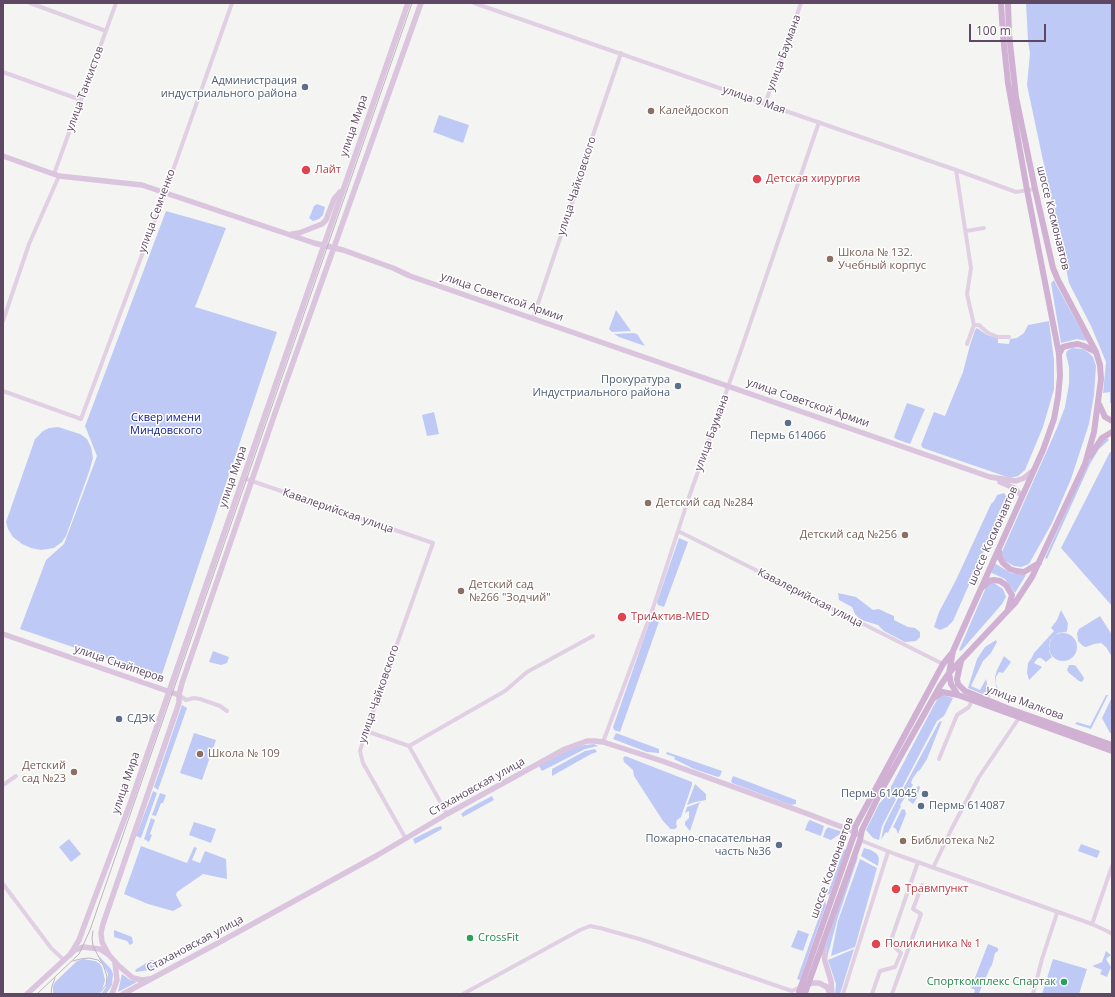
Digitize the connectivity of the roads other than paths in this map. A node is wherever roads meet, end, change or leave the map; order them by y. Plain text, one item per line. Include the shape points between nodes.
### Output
1 (30, 3) edge
2 (116, 3) edge
3 (232, 3) edge
4 (408, 3) edge
5 (420, 3) edge
6 (474, 3) edge
7 (801, 3) edge
8 (1001, 3) edge
9 (1008, 3) edge
10 (106, 31) junction
11 (621, 53) junction
12 (3, 72) edge
13 (81, 100) junction
14 (766, 104) junction
15 (819, 122) junction
16 (3, 156) edge
17 (956, 170) junction
18 (56, 175) junction
19 (343, 189) junction
20 (1035, 189) junction
21 (1027, 190) junction
22 (165, 192) junction
23 (984, 228) dead end
24 (966, 231) junction
25 (291, 234) junction
26 (323, 245) junction
27 (334, 248) junction
28 (532, 318) junction
29 (3, 321) edge
30 (974, 325) junction
31 (1009, 337) dead end
32 (967, 344) dead end
33 (1096, 352) junction
34 (1059, 354) junction
35 (728, 386) junction
36 (3, 391) edge
37 (1099, 403) junction
38 (1112, 422) edge
39 (1112, 432) edge
40 (1085, 464) junction
41 (1034, 469) junction
42 (990, 477) junction
43 (243, 478) junction
44 (252, 481) junction
45 (1022, 496) junction
46 (678, 532) junction
47 (433, 543) joint
48 (999, 549) junction
49 (1039, 563) junction
50 (981, 588) junction
51 (1005, 614) junction
52 (3, 634) edge
53 (594, 636) dead end
54 (954, 651) junction
55 (962, 659) junction
56 (943, 664) junction
57 (949, 673) junction
58 (168, 692) junction
59 (179, 695) junction
60 (958, 695) junction
61 (972, 700) junction
62 (930, 702) junction
63 (227, 711) dead end
64 (1019, 718) junction
65 (366, 731) junction
66 (603, 742) junction
67 (1112, 745) edge
68 (409, 746) junction
69 (1112, 751) edge
70 (939, 759) dead end
71 (16, 776) dead end
72 (3, 785) edge
73 (447, 814) junction
74 (855, 832) junction
75 (406, 839) junction
76 (860, 840) junction
77 (888, 852) junction
78 (918, 862) junction
79 (1112, 866) edge
80 (933, 868) junction
81 (3, 884) edge
82 (922, 885) dead end
83 (1057, 913) junction
84 (1092, 924) junction
85 (1112, 934) edge
86 (823, 945) junction
87 (70, 954) junction
88 (109, 954) junction
89 (64, 960) junction
90 (115, 961) junction
91 (154, 977) junction
92 (808, 984) junction
93 (802, 991) junction
94 (29, 993) edge
95 (112, 994) edge
96 (123, 994) edge
97 (463, 994) edge
98 (831, 994) edge
99 (843, 994) edge
100 (872, 994) edge
101 (892, 994) edge
102 (1033, 994) edge

1 - 10 street
2 - 10 street, улица Танкистов
3 - 22 street, улица Семченко
4 - 19 main road, улица Мира
5 - 27 main road, улица Мира
6 - 11 street, улица 9 Мая
7 - 14 street, улица Баумана
8 - 21 main road, шоссе Космонавтов via 1008,83
9 - 20 main road, шоссе Космонавтов via 1015,91
10 - 13 street, улица Танкистов
11 - 14 street, улица 9 Мая
11 - 28 street, улица Чайковского
12 - 13 street
13 - 18 street, улица Танкистов
14 - 15 street, улица 9 Мая
15 - 17 street, улица 9 Мая
15 - 35 street, улица Баумана
16 - 18 main road, улица Советской Армии
17 - 21 street, улица 9 Мая via 1016,192
17 - 24 street
18 - 22 main road, улица Советской Армии via 142,185
18 - 29 street, улица Танкистов
19 - 25 main road via 334,199 322,224
19 - 26 main road, улица Мира
20 - 21 street, улица 9 Мая
20 - 33 main road, шоссе Космонавтов via 1053,268
21 - 34 main road, шоссе Космонавтов
22 - 25 main road, улица Советской Армии
22 - 36 street, улица Семченко via 81,419
23 - 24 street
24 - 30 street via 971,268 967,294
25 - 26 main road, улица Советской Армии
26 - 27 main road, улица Советской Армии
26 - 43 main road, улица Мира
27 - 28 main road, улица Советской Армии
27 - 44 main road, улица Мира
28 - 35 main road, улица Советской Армии
30 - 31 street via 979,325 998,337
30 - 32 street
33 - 34 main road via 1078,344 1063,347
33 - 37 main road, шоссе Космонавтов via 1101,380
34 - 41 main road, шоссе Космонавтов via 1060,376 1054,419
35 - 42 main road, улица Советской Армии
35 - 46 street, улица Баумана
37 - 38 main road via 1105,417
37 - 40 main road, шоссе Космонавтов
39 - 40 main road via 1098,442
40 - 49 main road, шоссе Космонавтов
41 - 42 main road, улица Советской Армии via 1016,481
41 - 45 main road, шоссе Космонавтов
42 - 45 main road, улица Советской Армии via 1014,488
43 - 44 street, Кавалерийская улица
43 - 58 main road, улица Мира
44 - 47 street, Кавалерийская улица
44 - 59 main road, улица Мира
45 - 48 main road, шоссе Космонавтов
46 - 56 street, Кавалерийская улица
46 - 66 street, улица Баумана via 653,608
47 - 65 street, улица Чайковского
48 - 49 main road via 1000,558 1010,569 1024,572
48 - 50 main road, шоссе Космонавтов
49 - 51 main road, шоссе Космонавтов via 1025,590
50 - 51 main road via 994,580 1006,585 1012,595
50 - 54 main road, шоссе Космонавтов
51 - 55 main road, шоссе Космонавтов
52 - 58 main road, улица Снайперов
53 - 68 street via 527,672 505,691
54 - 56 main road, шоссе Космонавтов
54 - 57 main road, шоссе Космонавтов
55 - 57 main road, шоссе Космонавтов
55 - 67 main road, улица Малкова via 957,679 965,691
56 - 74 main road, шоссе Космонавтов via 855,827
57 - 60 main road
57 - 62 main road, шоссе Космонавтов
58 - 59 main road, улица Снайперов
58 - 87 main road, улица Мира via 84,929
59 - 63 street, улица Снайперов via 186,700 200,699
59 - 88 main road, улица Мира via 179,703 103,924 102,942
60 - 61 main road, улица Малкова
60 - 62 main road, улица Малкова via 942,692
61 - 64 main road, улица Малкова
61 - 70 street via 969,707 957,715
62 - 76 main road, шоссе Космонавтов via 881,791 862,830
64 - 69 main road, улица Малкова
64 - 80 street via 979,777
65 - 68 street
65 - 75 street, улица Чайковского via 360,751 362,760
66 - 73 main road, Стахановская улица via 587,741 576,744
66 - 74 main road, Стахановская улица via 711,778
68 - 73 street
71 - 72 street
73 - 75 main road, Стахановская улица
74 - 76 main road
74 - 93 main road, шоссе Космонавтов
75 - 91 main road, Стахановская улица
76 - 77 street
76 - 86 main road, шоссе Космонавтов
77 - 78 street
77 - 99 street
78 - 80 street
78 - 100 street via 890,943 901,953 895,967 880,971
79 - 84 street
80 - 83 street
81 - 89 street via 51,948
82 - 101 street via 913,909 921,914
83 - 84 street
83 - 102 street
84 - 85 street
86 - 92 main road, шоссе Космонавтов
86 - 98 main road via 831,981
87 - 88 main road via 86,947
87 - 89 main road
88 - 90 main road
89 - 94 main road
90 - 91 main road via 135,979 145,980
90 - 95 main road via 116,986
91 - 96 main road, Стахановская улица
92 - 93 main road, шоссе Космонавтов
92 - 98 main road via 823,984
93 - 97 street via 792,991 643,940 593,926 580,930

